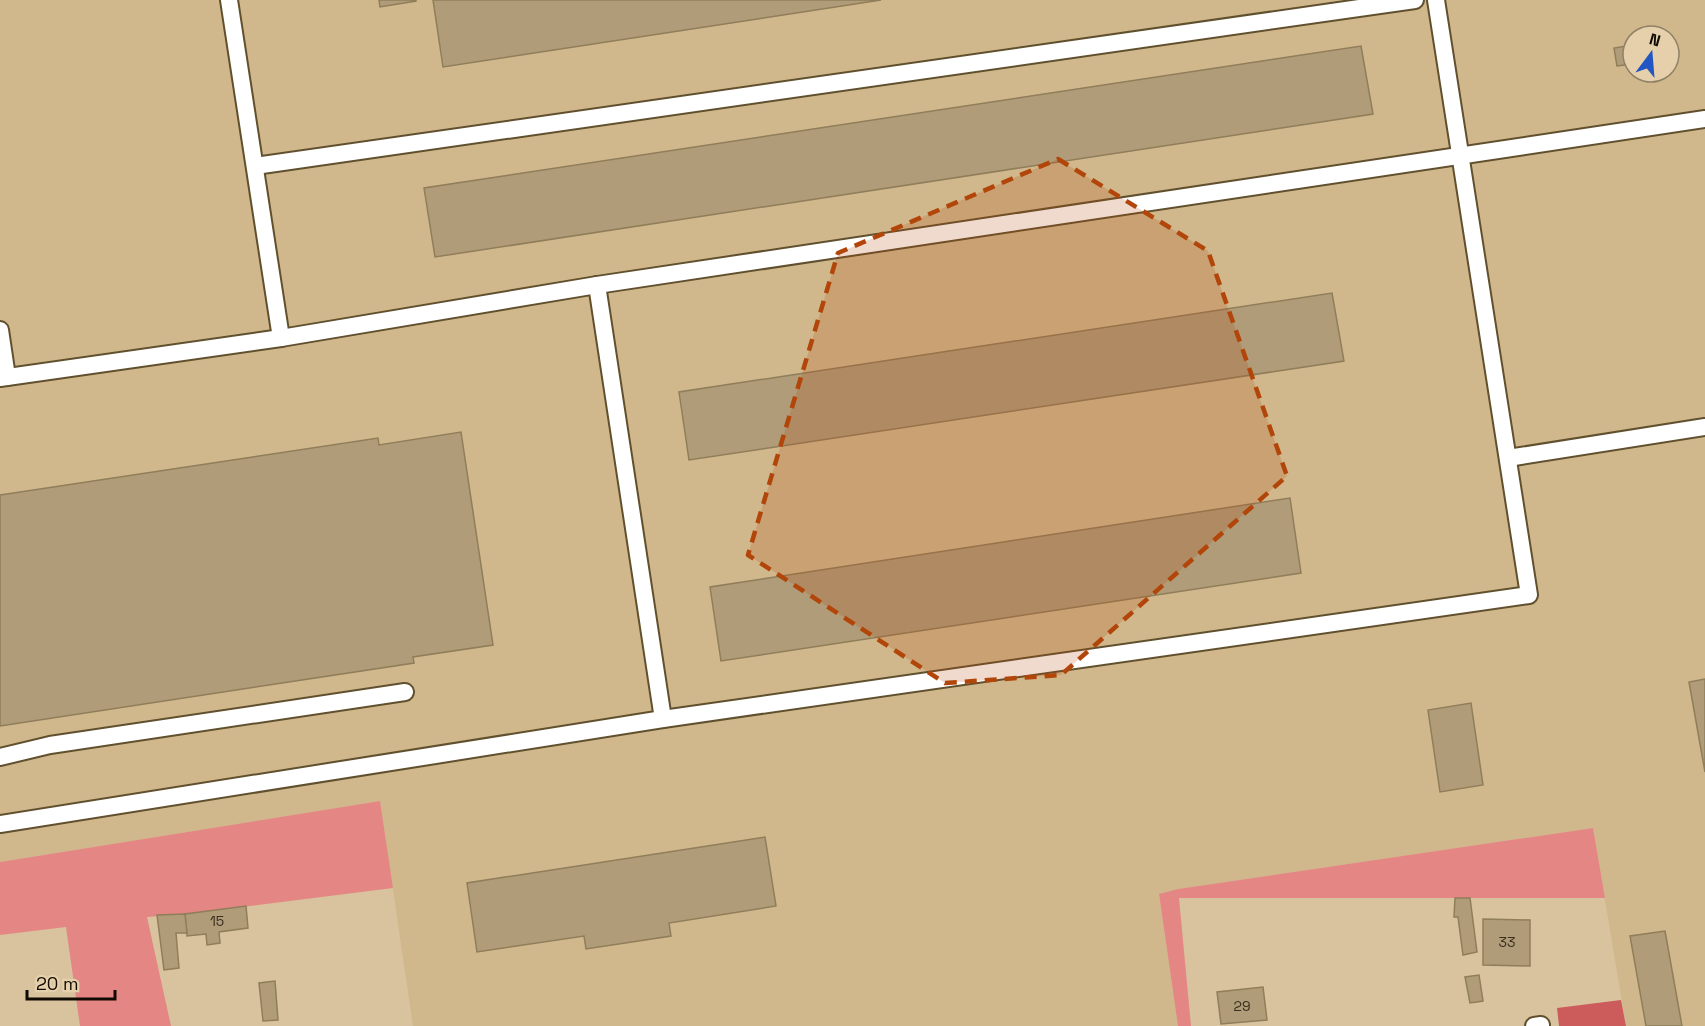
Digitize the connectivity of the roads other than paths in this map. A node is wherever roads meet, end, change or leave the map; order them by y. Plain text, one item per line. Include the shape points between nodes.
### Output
1 (229, 0) edge
2 (1415, 0) edge
3 (1436, 0) edge
4 (1705, 118) edge
5 (1461, 155) junction
6 (255, 166) junction
7 (597, 285) junction
8 (0, 330) edge
9 (281, 338) junction
10 (4, 377) edge
11 (1705, 427) edge
12 (1508, 458) junction
13 (405, 692) dead end
14 (663, 719) junction
15 (0, 757) edge
16 (0, 824) edge

1 - 6 lane
2 - 6 lane
3 - 5 lane
4 - 5 lane
5 - 7 lane
5 - 12 lane
6 - 9 lane
7 - 9 lane
7 - 14 lane
8 - 10 lane
9 - 10 lane
11 - 12 lane
12 - 14 lane via 1529,595
13 - 15 lane via 50,745
14 - 16 lane

